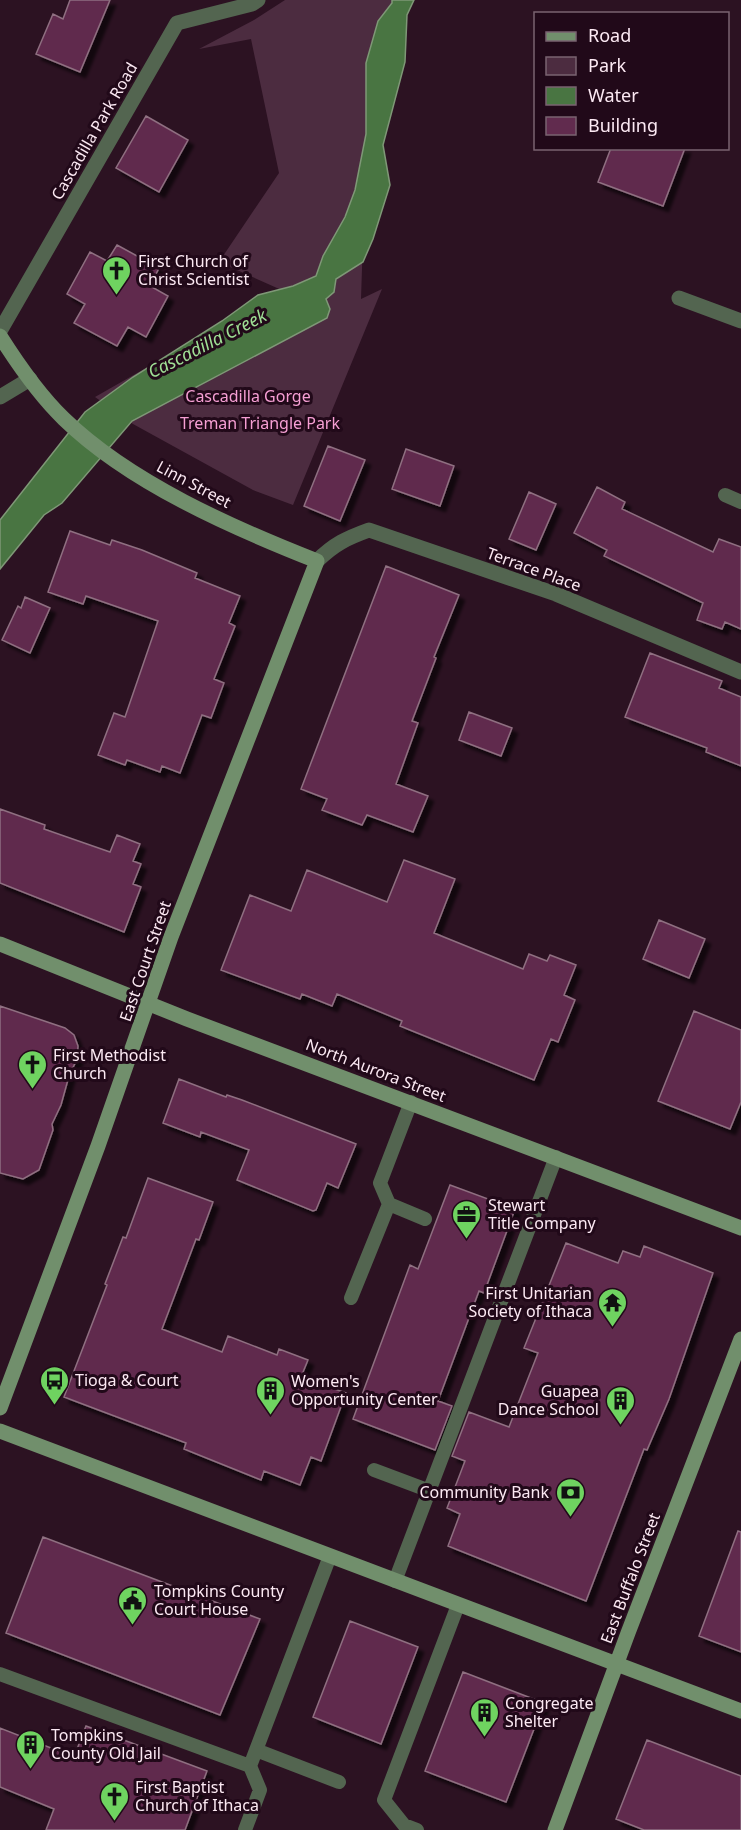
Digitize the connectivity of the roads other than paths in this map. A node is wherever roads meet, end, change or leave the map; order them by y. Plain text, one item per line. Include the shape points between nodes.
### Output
1 (258, 0) edge
2 (679, 298) dead end
3 (741, 321) edge
4 (0, 331) edge
5 (0, 336) edge
6 (30, 379) junction
7 (0, 397) edge
8 (724, 495) dead end
9 (741, 502) edge
10 (317, 561) junction
11 (741, 672) edge
12 (0, 944) edge
13 (149, 1003) junction
14 (411, 1102) junction
15 (556, 1157) junction
16 (388, 1204) junction
17 (425, 1219) dead end
18 (741, 1228) edge
19 (351, 1298) dead end
20 (740, 1347) edge
21 (0, 1408) edge
22 (0, 1431) edge
23 (374, 1470) dead end
24 (430, 1491) junction
25 (330, 1556) junction
26 (395, 1581) junction
27 (458, 1605) junction
28 (617, 1665) junction
29 (0, 1674) edge
30 (741, 1711) edge
31 (256, 1750) junction
32 (250, 1766) junction
33 (339, 1782) dead end
34 (245, 1830) edge
35 (417, 1830) edge
36 (555, 1830) edge

1 - 4 street, Cascadilla Park Road via 177,23
2 - 3 street
5 - 6 street, Linn Street
6 - 7 street
6 - 10 street, Linn Street via 65,420 111,458 180,499
8 - 9 lane
10 - 11 street, Terrace Place via 332,546 369,530 556,594
10 - 13 street, East Court Street
12 - 13 street, North Aurora Street
13 - 14 street, North Aurora Street
13 - 21 street, East Court Street
14 - 15 street, North Aurora Street
14 - 16 lane via 380,1183
15 - 18 street, North Aurora Street
15 - 24 lane
16 - 17 lane
16 - 19 lane
20 - 28 street, East Buffalo Street
22 - 25 street
23 - 24 lane
24 - 26 lane
25 - 26 street
25 - 31 lane
26 - 27 street
27 - 28 street
27 - 35 lane via 384,1800 404,1825
28 - 30 street
28 - 36 street, East Buffalo Street
29 - 32 lane
31 - 32 lane
31 - 33 lane
32 - 34 lane via 260,1790

